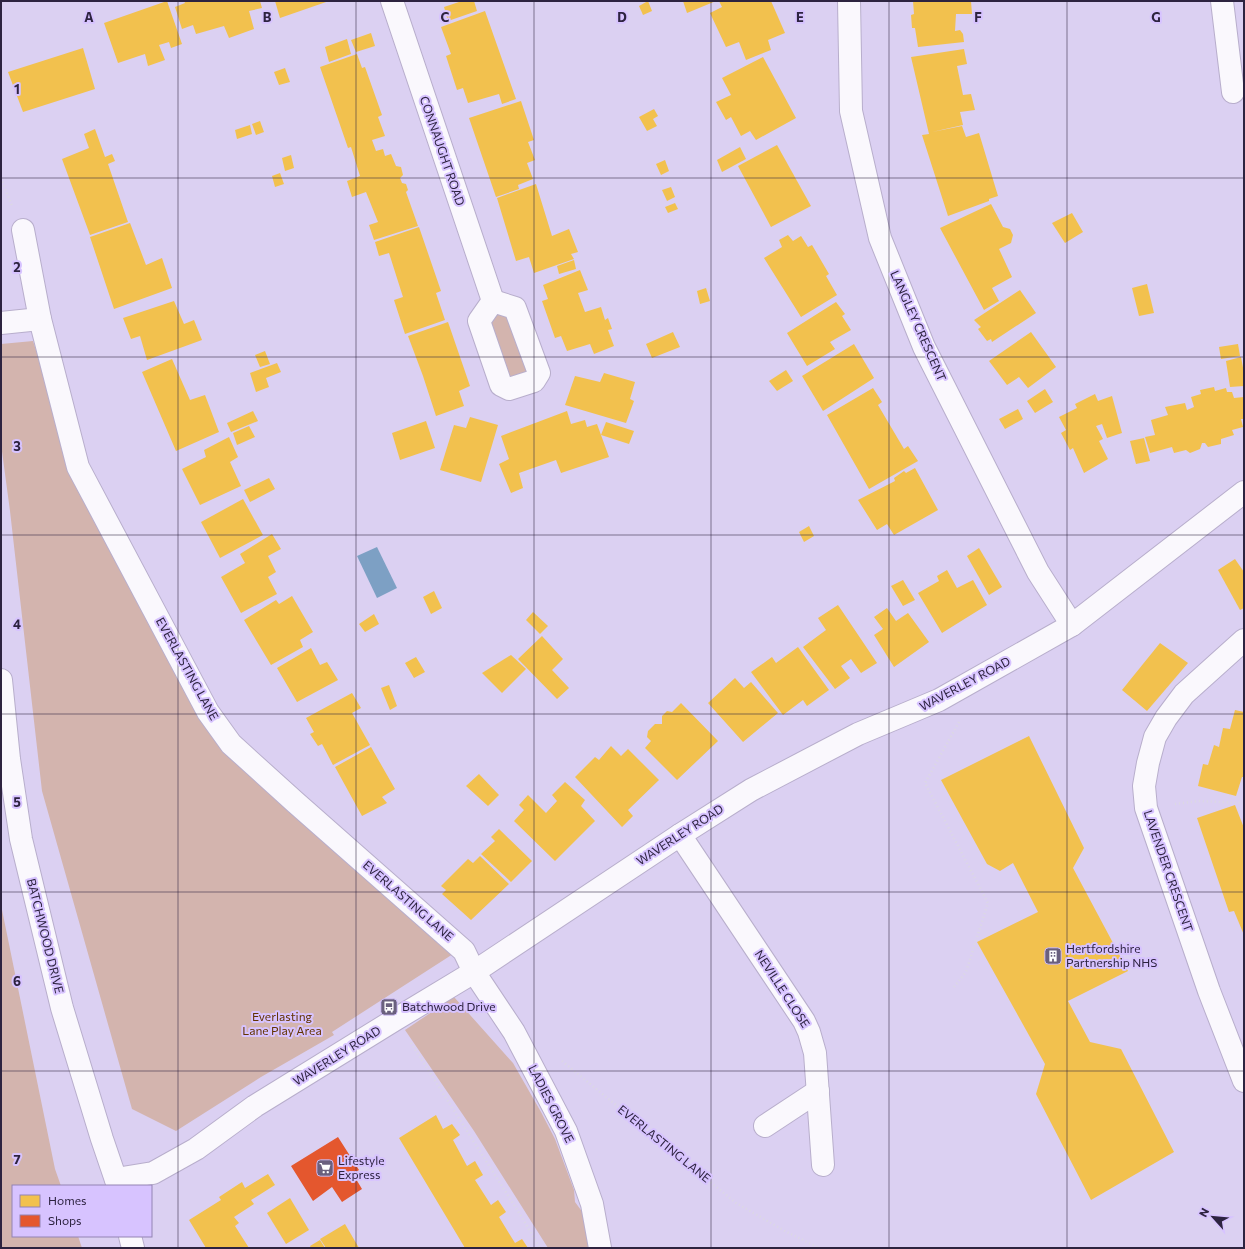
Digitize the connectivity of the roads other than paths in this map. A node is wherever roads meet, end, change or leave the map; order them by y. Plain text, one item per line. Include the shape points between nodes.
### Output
1 (392, 1) edge
2 (849, 1) edge
3 (1222, 1) edge
4 (1233, 92) dead end
5 (23, 230) dead end
6 (492, 301) dead end
7 (40, 319) junction
8 (1, 323) edge
9 (1244, 492) edge
10 (1072, 625) junction
11 (1244, 640) edge
12 (1, 680) edge
13 (680, 835) junction
14 (474, 972) junction
15 (1244, 1081) edge
16 (818, 1091) junction
17 (765, 1126) dead end
18 (823, 1165) dead end
19 (117, 1183) edge
20 (130, 1237) edge
21 (133, 1248) edge
22 (600, 1248) edge

1 - 6 street, CONNAUGHT ROAD
2 - 10 street, LANGLEY CRESCENT via 852,110 880,238 924,347 1038,572
3 - 4 street
5 - 7 street, EVERLASTING LANE
7 - 8 street
7 - 14 street, EVERLASTING LANE via 78,467 208,712 231,744 464,950
9 - 10 street, WAVERLEY ROAD
10 - 13 street, WAVERLEY ROAD via 939,700 858,734 751,790
11 - 15 street, LAVENDER CRESCENT via 1184,694 1166,718 1155,737 1144,786 1146,808 1209,991
12 - 19 street, BATCHWOOD DRIVE via 21,839 62,1008
13 - 14 street, WAVERLEY ROAD
13 - 16 street, NEVILLE CLOSE via 804,1021 815,1053
14 - 19 street, WAVERLEY ROAD via 255,1106 196,1149 153,1173
14 - 22 street, LADIES GROVE via 514,1032 566,1131 592,1204
16 - 17 street
16 - 18 street, NEVILLE CLOSE
20 - 21 street

